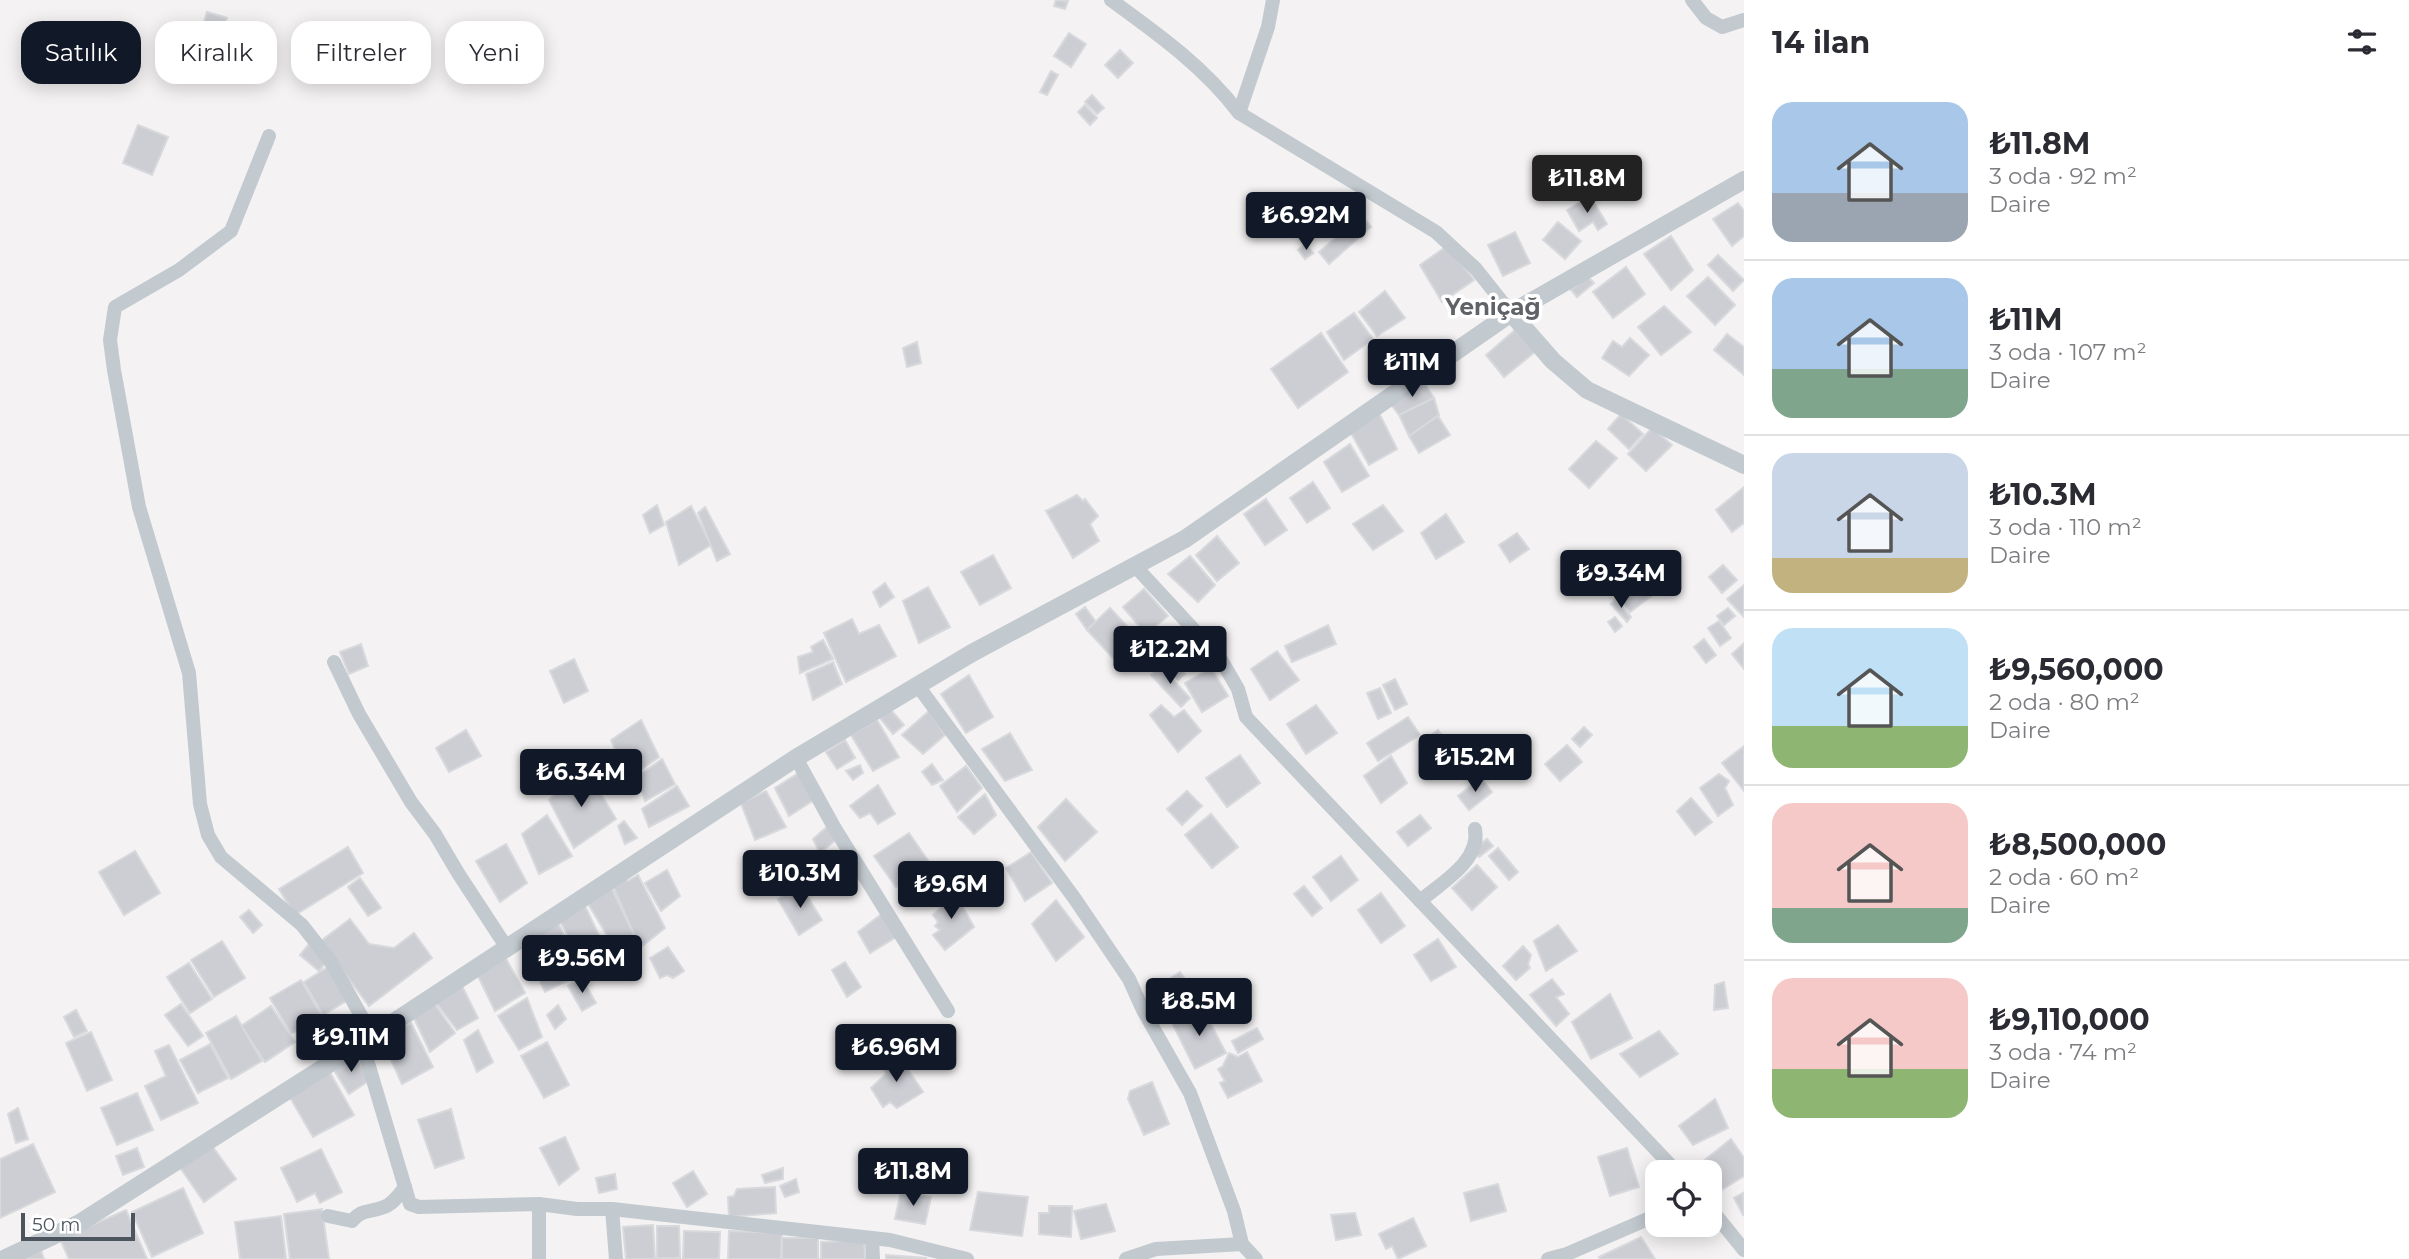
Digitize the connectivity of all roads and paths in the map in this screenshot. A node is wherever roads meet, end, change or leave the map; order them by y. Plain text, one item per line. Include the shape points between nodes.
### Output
1 (1111, 0) edge
2 (1273, 0) edge
3 (1692, 0) edge
4 (1744, 20) edge
5 (1240, 113) junction
6 (269, 136) dead end
7 (1744, 180) edge
8 (1511, 313) junction
9 (1744, 465) edge
10 (1134, 565) junction
11 (334, 662) dead end
12 (918, 685) junction
13 (796, 758) junction
14 (1475, 829) dead end
15 (1420, 901) junction
16 (508, 948) junction
17 (948, 1011) dead end
18 (367, 1040) junction
19 (1666, 1160) edge
20 (405, 1187) junction
21 (539, 1204) junction
22 (612, 1209) junction
23 (328, 1216) dead end
24 (1645, 1220) edge
25 (1722, 1223) edge
26 (872, 1238) junction
27 (1241, 1244) junction
28 (1744, 1250) edge
29 (4, 1259) edge
30 (539, 1259) edge
31 (616, 1259) edge
32 (873, 1259) edge
33 (967, 1259) edge
34 (1126, 1259) edge
35 (1256, 1259) edge
36 (1549, 1259) edge

1 - 5 street via 1177,48
2 - 5 street
3 - 4 street via 1706,18 1722,27
5 - 8 street via 1436,232 1476,269
6 - 18 street via 231,231 179,270 115,307 110,340 139,507 189,673 200,804 208,835 221,857 302,925 331,962
7 - 8 street
8 - 9 street via 1553,361 1587,390
8 - 10 street via 1185,539
10 - 12 street
10 - 15 street via 1220,658 1238,689 1246,717
11 - 16 street via 411,802
12 - 13 street
12 - 27 street via 1129,979 1190,1093 1234,1211
13 - 16 street
13 - 17 street
14 - 15 street via 1465,863
15 - 19 street
16 - 18 street
18 - 20 street
18 - 29 street via 78,1224
20 - 21 street via 410,1204 419,1207
20 - 23 street via 385,1207 359,1212 352,1221
21 - 22 street
21 - 30 street
22 - 26 street
22 - 31 street
24 - 36 street
25 - 28 street
26 - 32 street
26 - 33 street
27 - 34 street via 1156,1249
27 - 35 street

